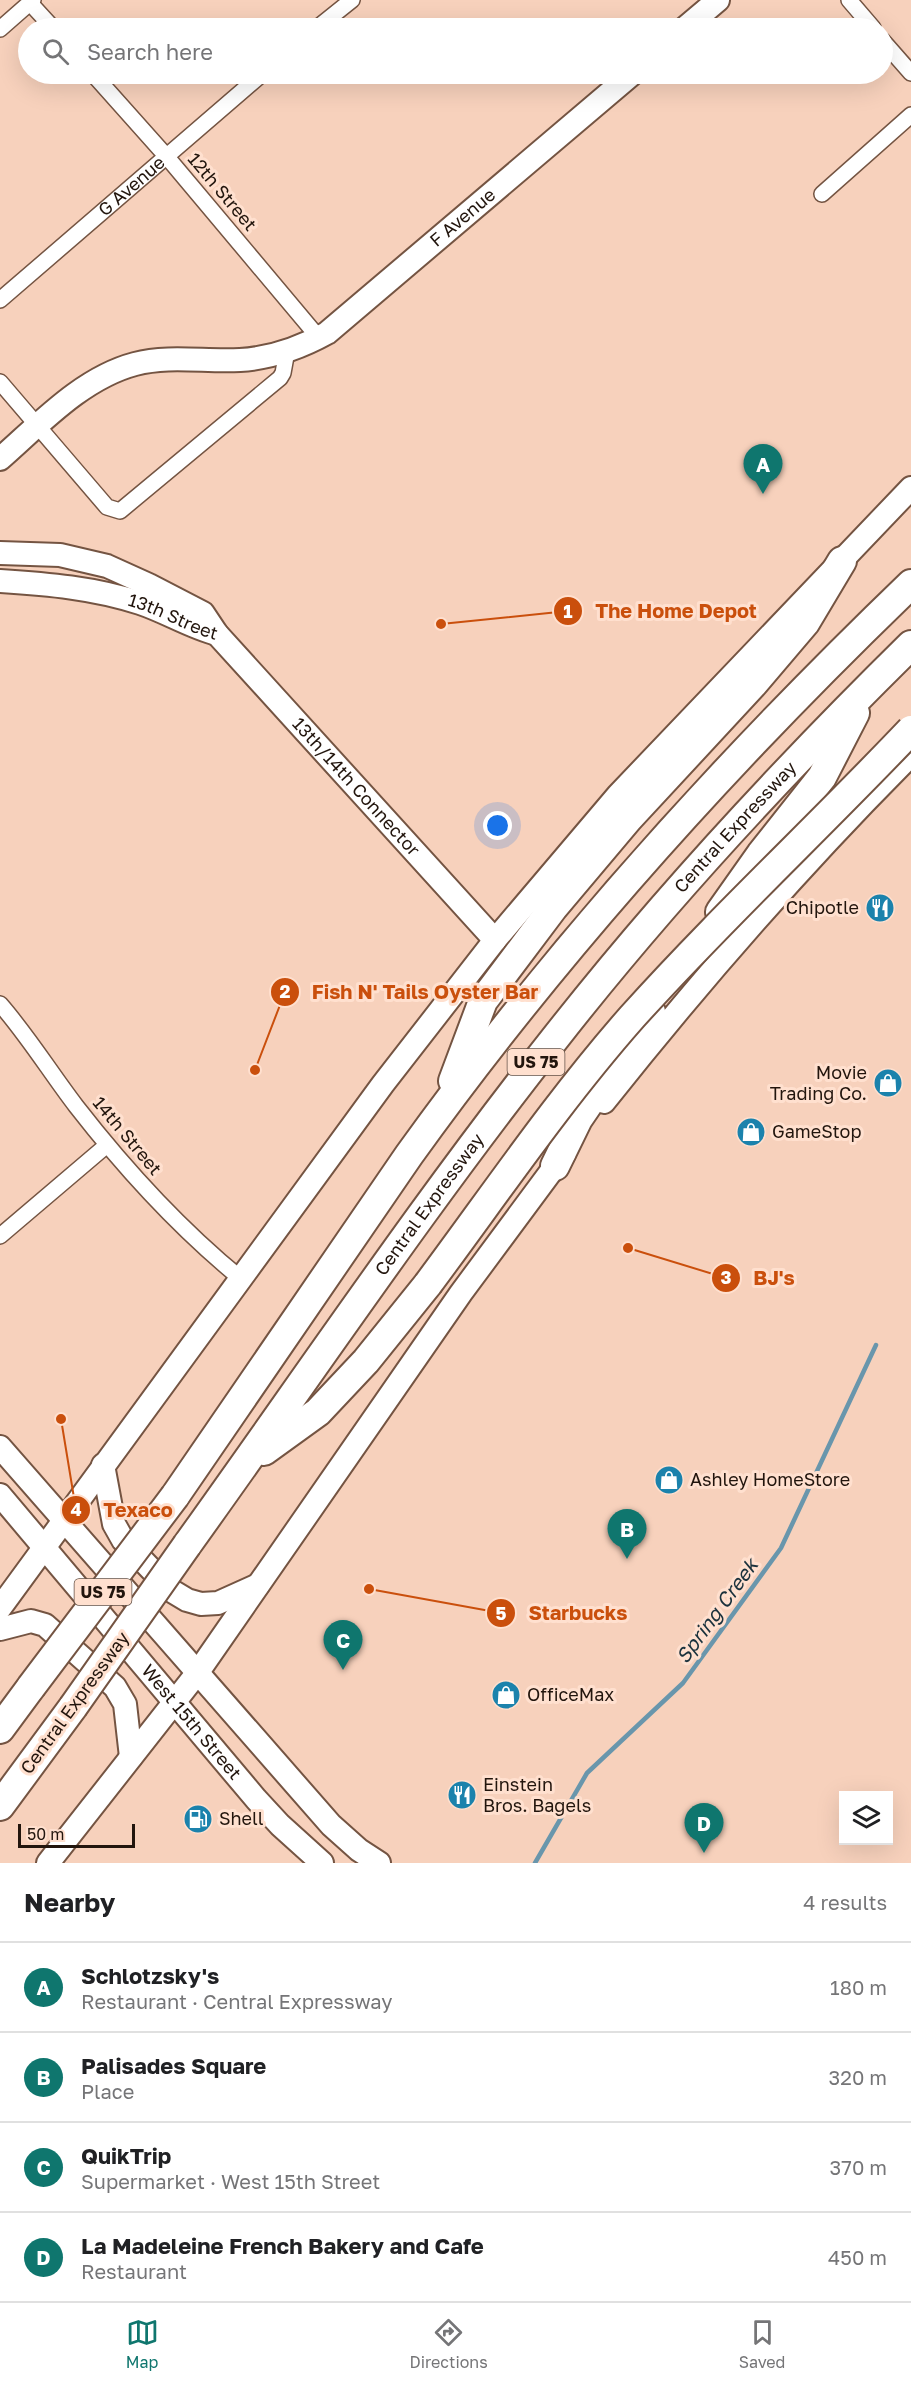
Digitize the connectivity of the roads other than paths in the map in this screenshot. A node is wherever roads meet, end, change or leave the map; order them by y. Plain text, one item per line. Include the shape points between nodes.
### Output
1 (352, 0) edge
2 (718, 0) edge
3 (849, 0) edge
4 (31, 1) edge
5 (45, 18) edge
6 (330, 18) edge
7 (697, 18) edge
8 (864, 18) edge
9 (0, 29) edge
10 (893, 53) edge
11 (911, 73) edge
12 (102, 84) edge
13 (250, 84) edge
14 (620, 84) edge
15 (911, 115) edge
16 (166, 157) junction
17 (822, 194) dead end
18 (0, 300) edge
19 (319, 338) junction
20 (287, 351) junction
21 (0, 382) edge
22 (37, 426) junction
23 (0, 459) edge
24 (911, 488) edge
25 (0, 553) edge
26 (842, 561) junction
27 (0, 581) edge
28 (911, 584) edge
29 (217, 634) junction
30 (911, 645) edge
31 (866, 689) junction
32 (911, 730) edge
33 (911, 754) edge
34 (495, 940) junction
35 (0, 1004) edge
36 (444, 1106) junction
37 (107, 1145) junction
38 (555, 1166) junction
39 (0, 1236) edge
40 (240, 1278) junction
41 (0, 1447) edge
42 (103, 1465) junction
43 (245, 1465) junction
44 (0, 1495) edge
45 (64, 1519) junction
46 (44, 1547) junction
47 (260, 1584) junction
48 (0, 1608) edge
49 (0, 1629) edge
50 (198, 1672) junction
51 (175, 1702) junction
52 (3, 1723) edge
53 (131, 1757) junction
54 (0, 1806) edge
55 (355, 1856) edge
56 (48, 1863) edge
57 (321, 1863) edge
58 (379, 1863) edge

1 - 6 street
2 - 7 main road
3 - 8 street
4 - 5 street
4 - 9 street
10 - 11 street
12 - 16 street, 12th Street
13 - 16 street, G Avenue
14 - 19 main road, F Avenue
15 - 17 street
16 - 18 street, G Avenue
16 - 19 street, 12th Street
19 - 20 main road, F Avenue
20 - 22 main road, F Avenue via 240,360 171,359 134,364 92,383
20 - 22 street via 280,378 124,510 116,512 107,507
21 - 22 street
22 - 23 main road
24 - 26 main road
25 - 29 main road, 13th Street via 60,555 107,566 203,613
26 - 34 main road via 618,795
26 - 36 highway via 805,623 552,908 483,1001
27 - 29 main road, 13th Street via 96,592 141,604 196,629
28 - 36 highway, US 75 via 796,698 654,849 543,980
29 - 34 main road, 13th/14th Connector
30 - 31 highway, Central Expressway / US 75
31 - 38 highway via 822,777 761,854 614,1064 578,1119
31 - 43 highway, Central Expressway / US 75 via 707,858 557,1035
32 - 43 highway, bridge via 631,1018 366,1361 318,1412
33 - 38 main road via 683,1004
34 - 40 main road
35 - 37 street, 14th Street
36 - 52 highway, US 75, bridge via 175,1496
37 - 39 street
37 - 40 street, 14th Street via 196,1242
38 - 47 main road via 461,1293
40 - 42 main road
41 - 45 main road, West 15th Street
42 - 45 main road
42 - 47 main road via 114,1524 123,1540 172,1592 201,1604 218,1603
43 - 54 highway, Central Expressway / US 75, bridge
44 - 46 main road, West 15th Street
45 - 46 main road
45 - 50 main road, West 15th Street
46 - 48 main road
46 - 51 main road, West 15th Street
47 - 50 main road
49 - 53 main road via 31,1620 45,1626 115,1687 125,1704
50 - 51 main road
50 - 55 main road, West 15th Street
51 - 53 main road
51 - 57 main road, West 15th Street via 280,1825
53 - 56 main road
55 - 58 main road, West 15th Street

